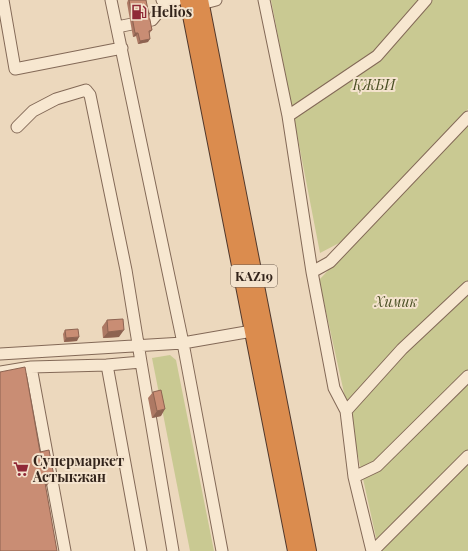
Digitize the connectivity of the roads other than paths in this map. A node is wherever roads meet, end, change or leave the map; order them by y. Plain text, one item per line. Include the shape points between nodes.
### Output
1 (3, 0) edge
2 (114, 0) edge
3 (177, 0) edge
4 (264, 0) edge
5 (426, 0) edge
6 (164, 1) edge
7 (200, 1) edge
8 (117, 27) junction
9 (122, 48) junction
10 (288, 116) junction
11 (468, 117) edge
12 (17, 127) dead end
13 (312, 272) junction
14 (468, 287) edge
15 (252, 331) junction
16 (183, 343) junction
17 (138, 346) junction
18 (0, 354) edge
19 (141, 362) junction
20 (108, 365) junction
21 (31, 367) junction
22 (0, 372) edge
23 (468, 376) edge
24 (346, 410) junction
25 (468, 456) edge
26 (354, 477) junction
27 (66, 551) edge
28 (141, 551) edge
29 (173, 551) edge
30 (222, 551) edge
31 (296, 551) edge
32 (308, 551) edge
33 (372, 551) edge

1 - 9 street via 15,69
2 - 8 street
3 - 6 street
4 - 10 street
5 - 10 street via 377,56
6 - 8 street via 152,20
7 - 15 highway, KAZ19
7 - 32 highway, KAZ19
8 - 9 street
9 - 16 street
10 - 13 street
11 - 13 street via 330,262
12 - 17 street via 33,111 56,99 86,90 90,95 126,270
13 - 24 street via 334,388
14 - 24 street via 402,349
15 - 16 street
15 - 31 highway, KAZ19
16 - 17 street
16 - 30 street
17 - 18 street
17 - 19 street
19 - 20 street
19 - 29 street
20 - 21 street
20 - 28 street
21 - 22 street
21 - 27 street
23 - 26 street via 377,466
24 - 26 street
25 - 33 street
26 - 33 street

